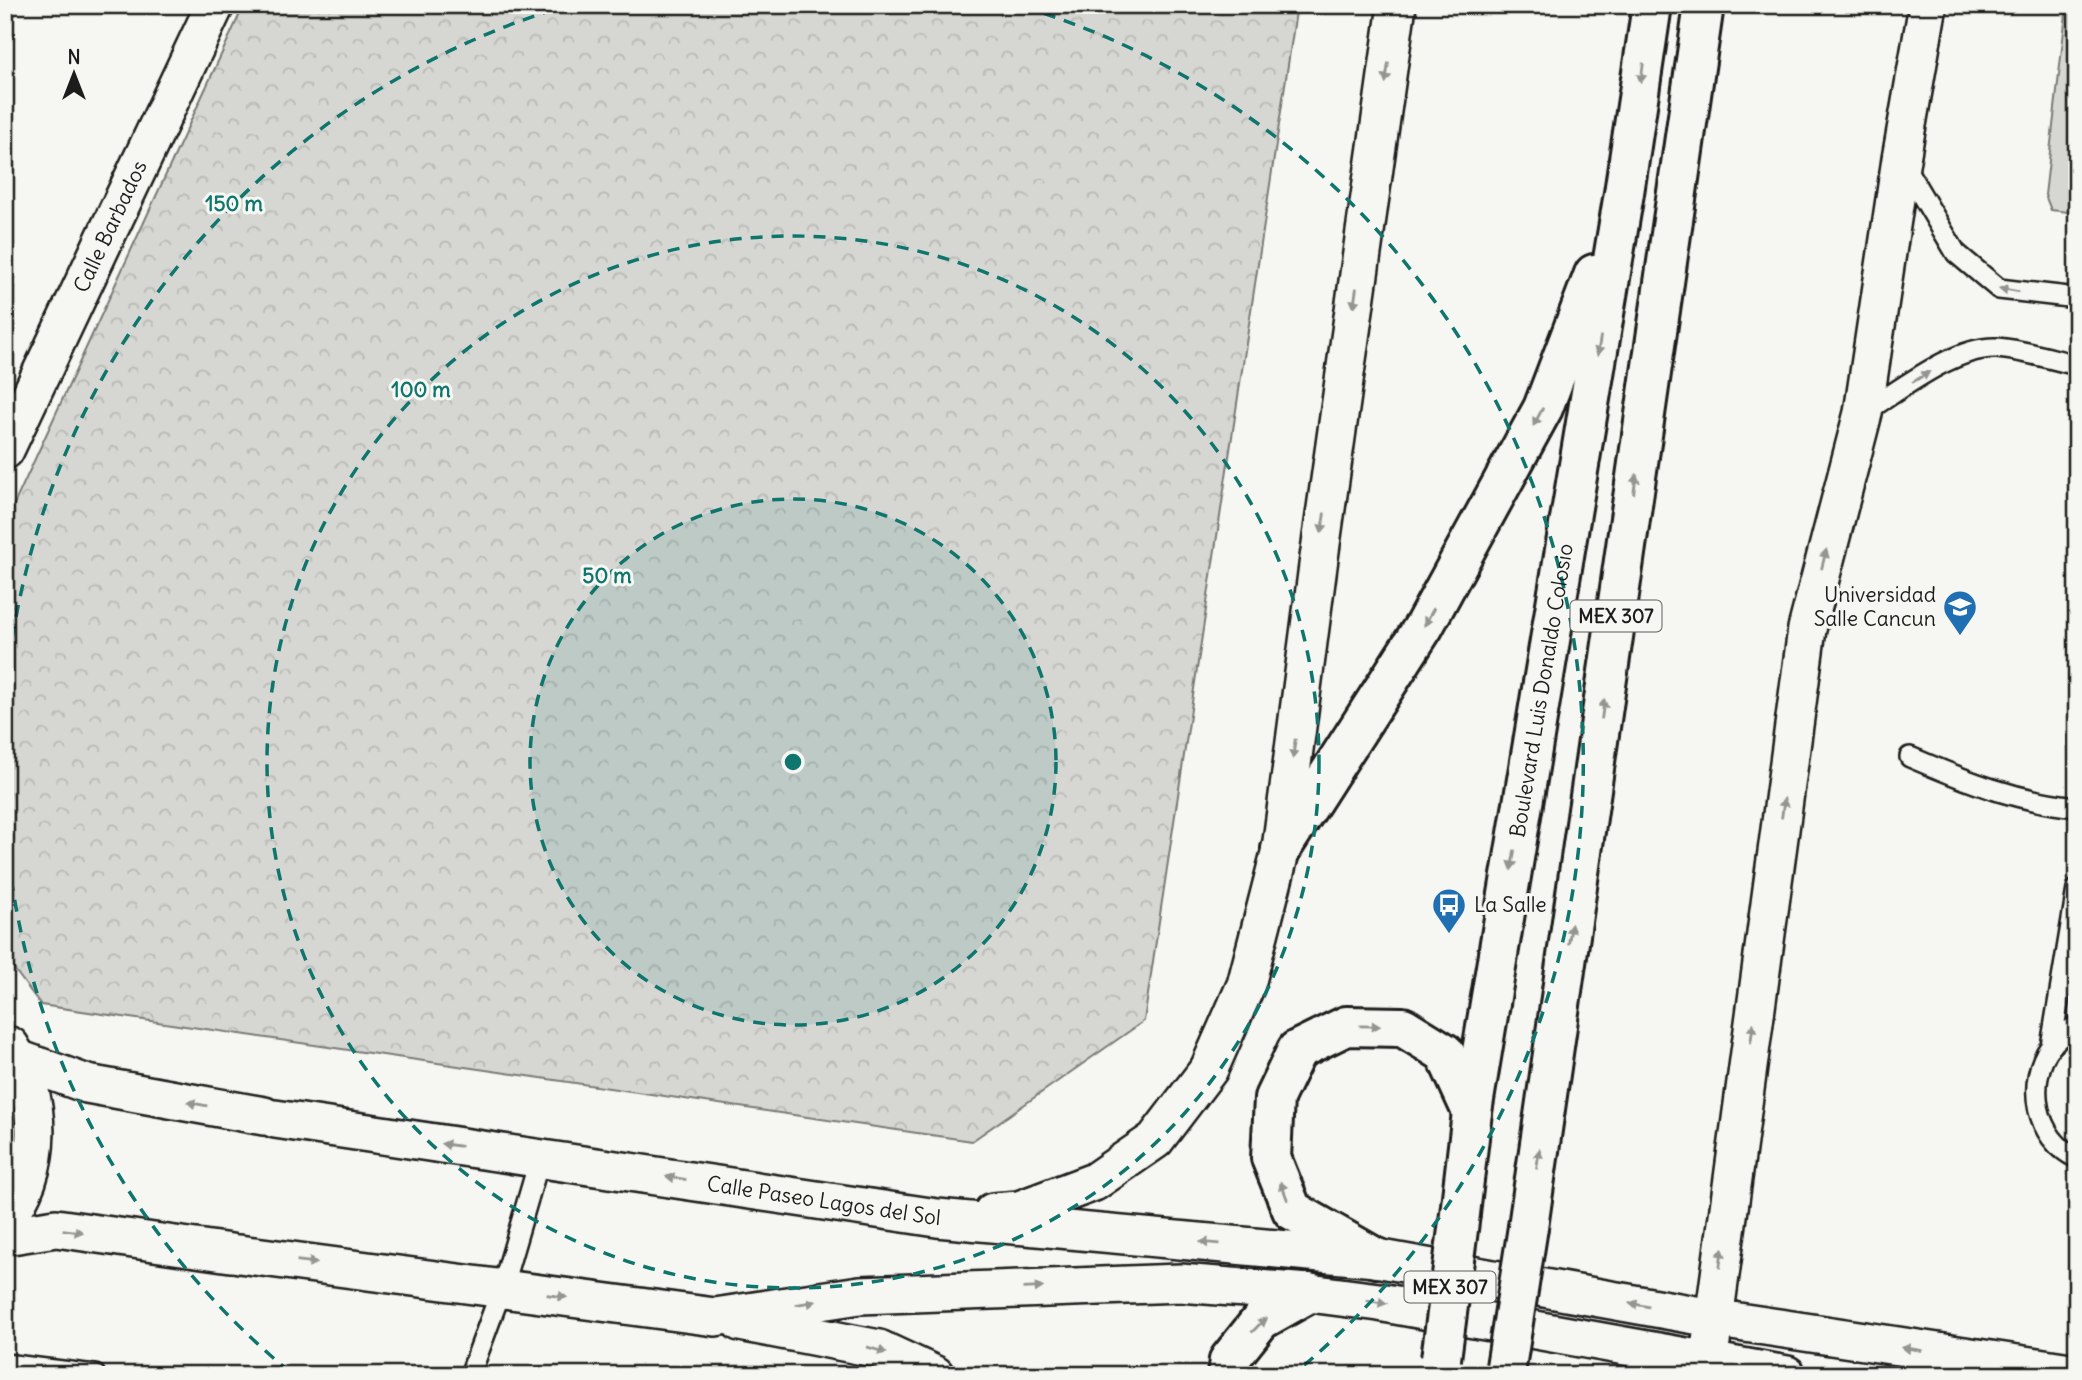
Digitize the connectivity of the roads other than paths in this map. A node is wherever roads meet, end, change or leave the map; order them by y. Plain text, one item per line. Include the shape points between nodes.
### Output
1 (215, 5) edge
2 (1397, 5) edge
3 (1652, 5) edge
4 (1704, 5) edge
5 (1928, 5) edge
6 (1900, 159) junction
7 (1624, 193) junction
8 (2077, 298) edge
9 (2077, 365) edge
10 (1863, 414) junction
11 (5, 450) edge
12 (1910, 757) dead end
13 (2077, 807) edge
14 (1281, 849) junction
15 (2077, 889) edge
16 (2077, 1026) edge
17 (2051, 1046) junction
18 (12, 1049) edge
19 (1472, 1112) junction
20 (540, 1158) junction
21 (2077, 1158) edge
22 (937, 1218) junction
23 (5, 1220) edge
24 (5, 1236) edge
25 (1376, 1258) junction
26 (502, 1288) junction
27 (1309, 1293) junction
28 (715, 1317) junction
29 (1712, 1318) junction
30 (5, 1364) edge
31 (1439, 1367) edge
32 (1708, 1367) edge
33 (1978, 1367) edge
34 (1505, 1371) edge
35 (2077, 1373) edge
36 (95, 1375) edge
37 (470, 1375) edge
38 (935, 1375) edge
39 (1227, 1375) edge
40 (1787, 1375) edge

1 - 11 street, Calle Barbados
2 -> 14 street
3 -> 7 main road, Boulevard Luis Donaldo Colosio / MEX 307
34 -> 4 main road, MEX 307, bridge
5 - 6 street
8 -> 6 lane via 1999,289 1956,253
6 - 10 street
7 -> 14 main road via 1543,408 1424,626
7 -> 19 main road, Boulevard Luis Donaldo Colosio / MEX 307
10 -> 9 lane via 1945,362 1975,350 1997,348
29 -> 10 street via 1807,629
12 - 13 lane via 2005,795
14 - 22 street via 1246,985 1209,1069 1156,1140 1094,1182 1019,1210
15 - 17 lane
16 - 17 lane
17 - 21 lane via 2039,1069 2036,1094 2040,1118 2053,1140
20 -> 18 street, Calle Paseo Lagos del Sol via 87,1084
18 - 23 street via 30,1090 35,1122 25,1185
25 -> 19 main road via 1292,1210 1272,1158 1274,1098 1297,1051 1346,1026 1403,1027 1445,1053
19 - 31 main road, Boulevard Luis Donaldo Colosio / MEX 307, bridge
22 -> 20 street, Calle Paseo Lagos del Sol
20 - 26 lane
25 -> 22 street, Calle Paseo Lagos del Sol
24 -> 26 street via 56,1228
29 -> 25 street, Calle Paseo Lagos del Sol
26 -> 28 street
26 - 37 lane
28 -> 27 street via 860,1295 1180,1283
27 -> 32 street via 1379,1302
39 -> 27 main road via 1229,1360 1261,1320
28 -> 38 street via 879,1349
29 - 32 street
33 -> 29 street, Calle Paseo Lagos del Sol
30 - 36 lane
32 - 40 street
33 - 35 street, Calle Paseo Lagos del Sol

